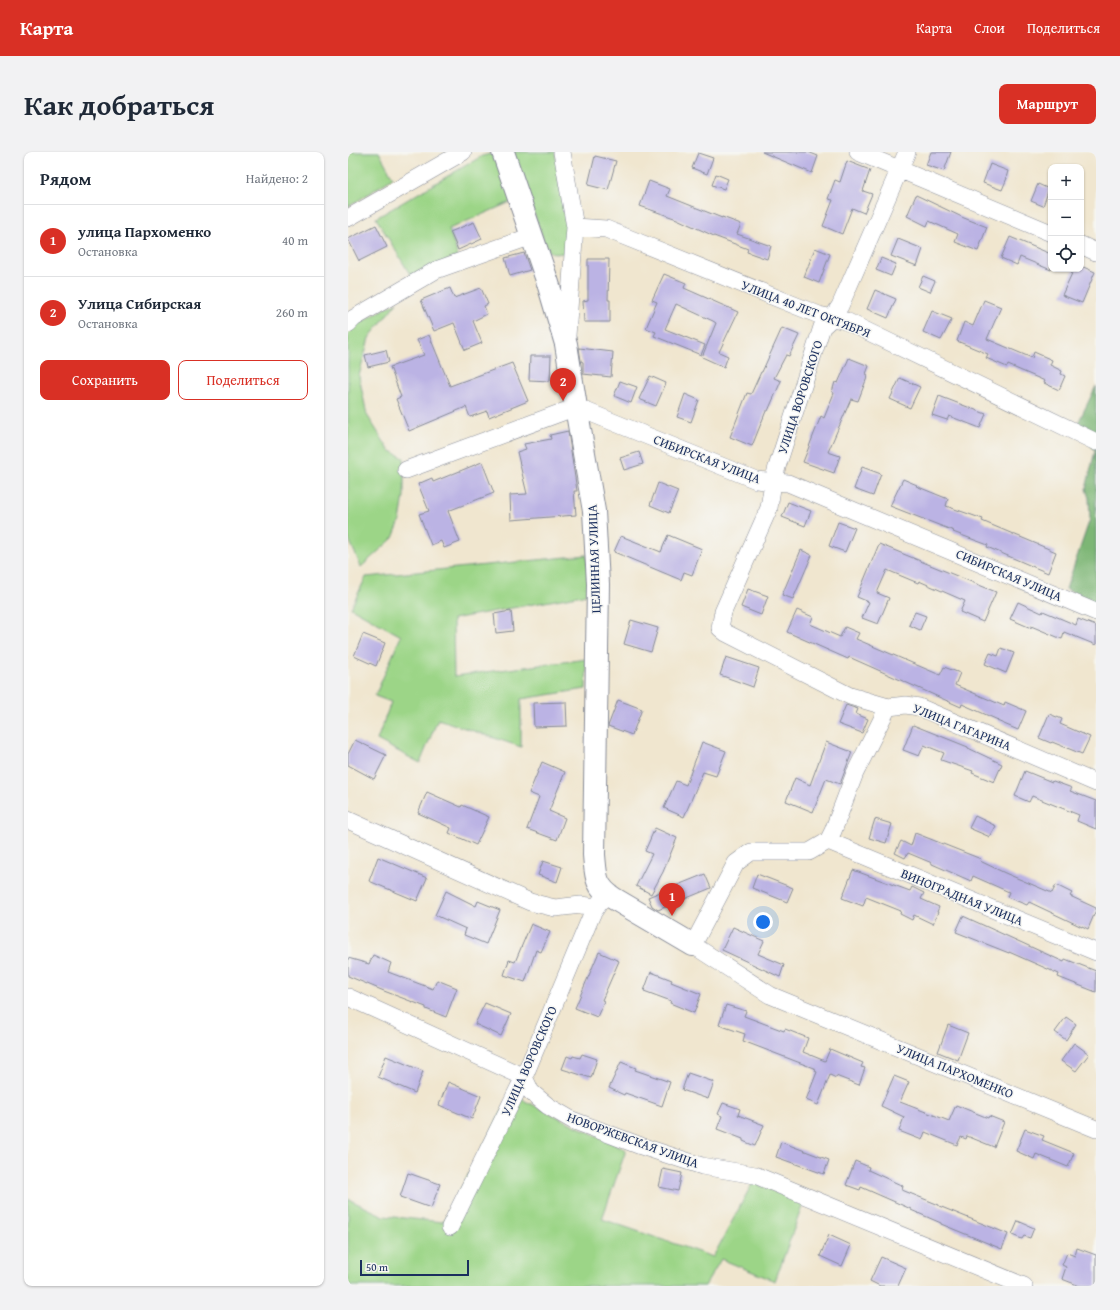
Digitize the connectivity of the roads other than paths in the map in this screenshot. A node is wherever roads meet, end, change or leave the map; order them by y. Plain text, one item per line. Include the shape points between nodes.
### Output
1 (463, 152) edge
2 (503, 152) edge
3 (562, 152) edge
4 (858, 152) edge
5 (907, 152) edge
6 (900, 170) junction
7 (348, 218) edge
8 (575, 227) junction
9 (1048, 232) edge
10 (532, 236) junction
11 (1084, 246) edge
12 (1096, 252) edge
13 (832, 318) junction
14 (348, 324) edge
15 (566, 344) junction
16 (576, 407) junction
17 (1096, 442) edge
18 (406, 470) dead end
19 (773, 482) junction
20 (1096, 612) edge
21 (720, 628) joint
22 (888, 707) junction
23 (1096, 783) edge
24 (348, 820) edge
25 (828, 841) junction
26 (601, 900) junction
27 (693, 944) junction
28 (1096, 952) edge
29 (348, 997) edge
30 (524, 1077) junction
31 (1096, 1129) edge
32 (450, 1227) dead end
33 (1024, 1286) edge

1 - 7 street
2 - 10 street
3 - 8 street, ЦЕЛИННАЯ УЛИЦА
4 - 6 street
5 - 6 street, УЛИЦА ВОРОВСКОГО
6 - 9 street
6 - 13 street, УЛИЦА ВОРОВСКОГО via 840,306
8 - 13 street, УЛИЦА 40 ЛЕТ ОКТЯБРЯ via 606,229 811,312
8 - 15 street, ЦЕЛИННАЯ УЛИЦА
10 - 14 street via 436,270
10 - 15 street
11 - 12 street
13 - 17 street, УЛИЦА 40 ЛЕТ ОКТЯБРЯ via 846,321
13 - 19 street, УЛИЦА ВОРОВСКОГО via 822,327
15 - 16 street, ЦЕЛИННАЯ УЛИЦА
16 - 18 street
16 - 19 street, СИБИРСКАЯ УЛИЦА via 756,480
16 - 26 street, ЦЕЛИННАЯ УЛИЦА via 594,511 598,584 594,855
19 - 20 street, СИБИРСКАЯ УЛИЦА via 788,483
19 - 21 street, УЛИЦА ВОРОВСКОГО via 769,508 723,612
21 - 22 street, УЛИЦА ГАГАРИНА via 850,696
22 - 23 street, УЛИЦА ГАГАРИНА via 919,707
22 - 25 street via 855,773
24 - 26 street, УЛИЦА ПАРХОМЕНКО via 530,902 555,908
25 - 27 street via 809,852 752,852 736,863
25 - 28 street, ВИНОГРАДНАЯ УЛИЦА
26 - 27 street, УЛИЦА ПАРХОМЕНКО
26 - 30 street, УЛИЦА ВОРОВСКОГО via 592,914
27 - 31 street, УЛИЦА ПАРХОМЕНКО via 770,995
29 - 30 street
30 - 32 street, УЛИЦА ВОРОВСКОГО
30 - 33 street, НОВОРЖЕВСКАЯ УЛИЦА via 531,1092 572,1120 702,1166 755,1175

